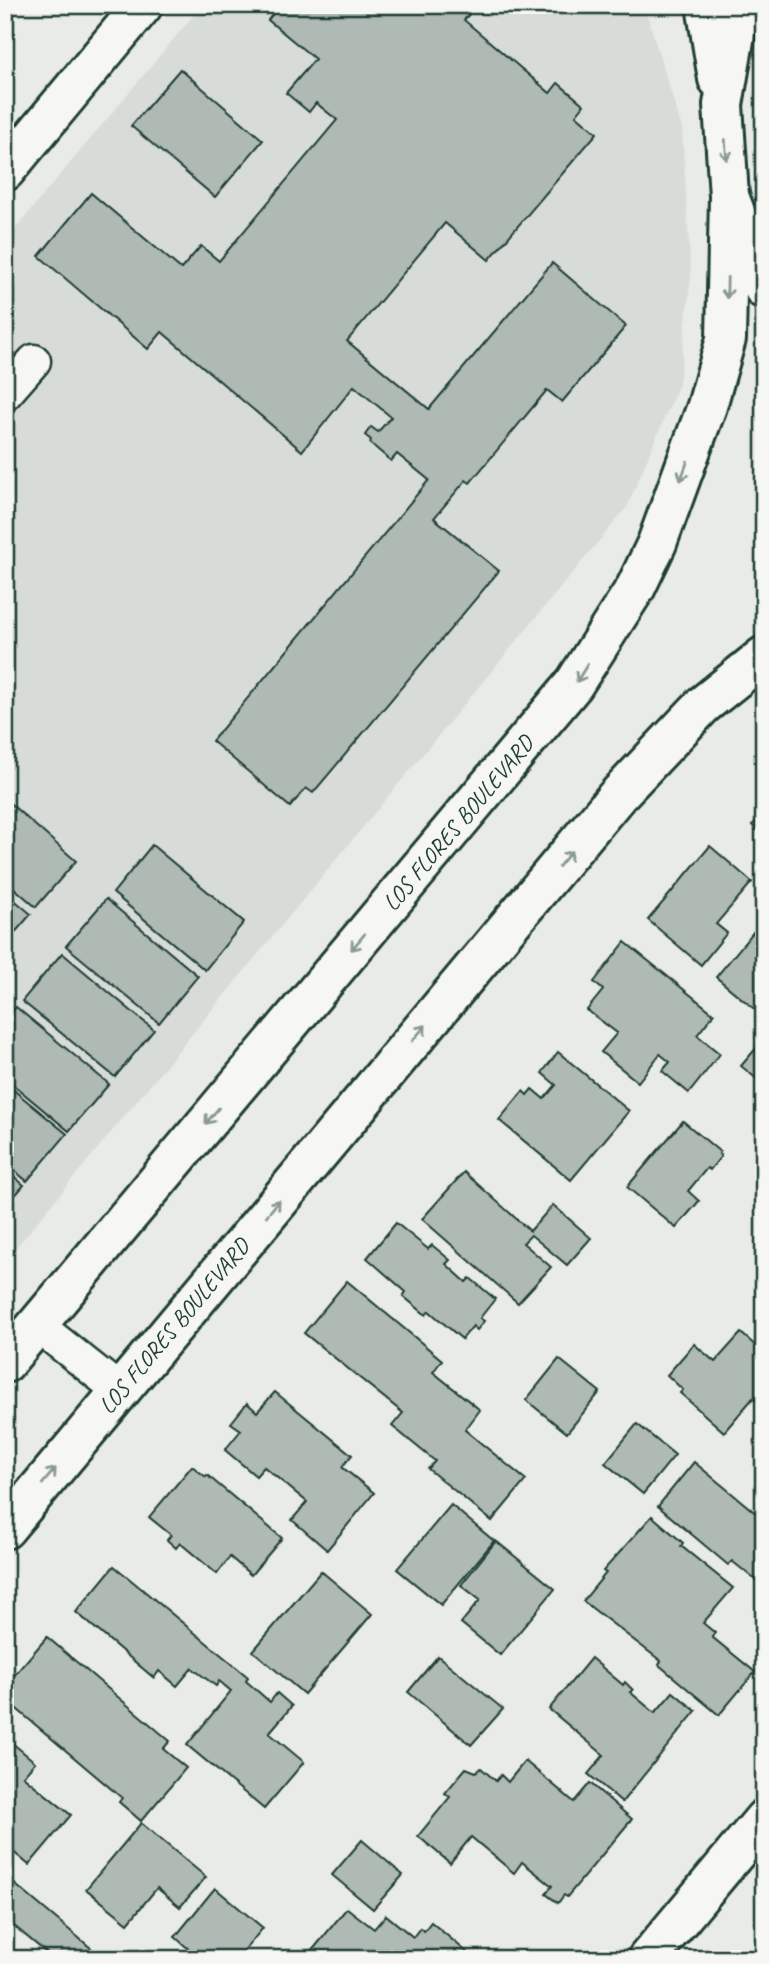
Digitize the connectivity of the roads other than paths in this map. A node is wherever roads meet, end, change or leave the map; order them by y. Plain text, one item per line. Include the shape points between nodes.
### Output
1 (143, 5) edge
2 (706, 5) edge
3 (740, 5) edge
4 (723, 105) junction
5 (5, 171) edge
6 (729, 196) junction
7 (764, 289) edge
8 (34, 361) dead end
9 (5, 394) edge
10 (764, 656) edge
11 (37, 1325) junction
12 (5, 1363) edge
13 (120, 1391) junction
14 (5, 1529) edge
15 (764, 1819) edge
16 (646, 1959) edge

1 - 5 street
2 - 4 street
3 - 4 street
4 -> 6 street
6 - 7 street
6 -> 11 street, LOS FLORES BOULEVARD via 726,339 703,419 636,587 574,684
8 - 9 lane
13 -> 10 street, LOS FLORES BOULEVARD via 617,796 703,705
11 - 12 street, LOS FLORES BOULEVARD
11 - 13 lane
14 -> 13 street, LOS FLORES BOULEVARD
15 - 16 street

